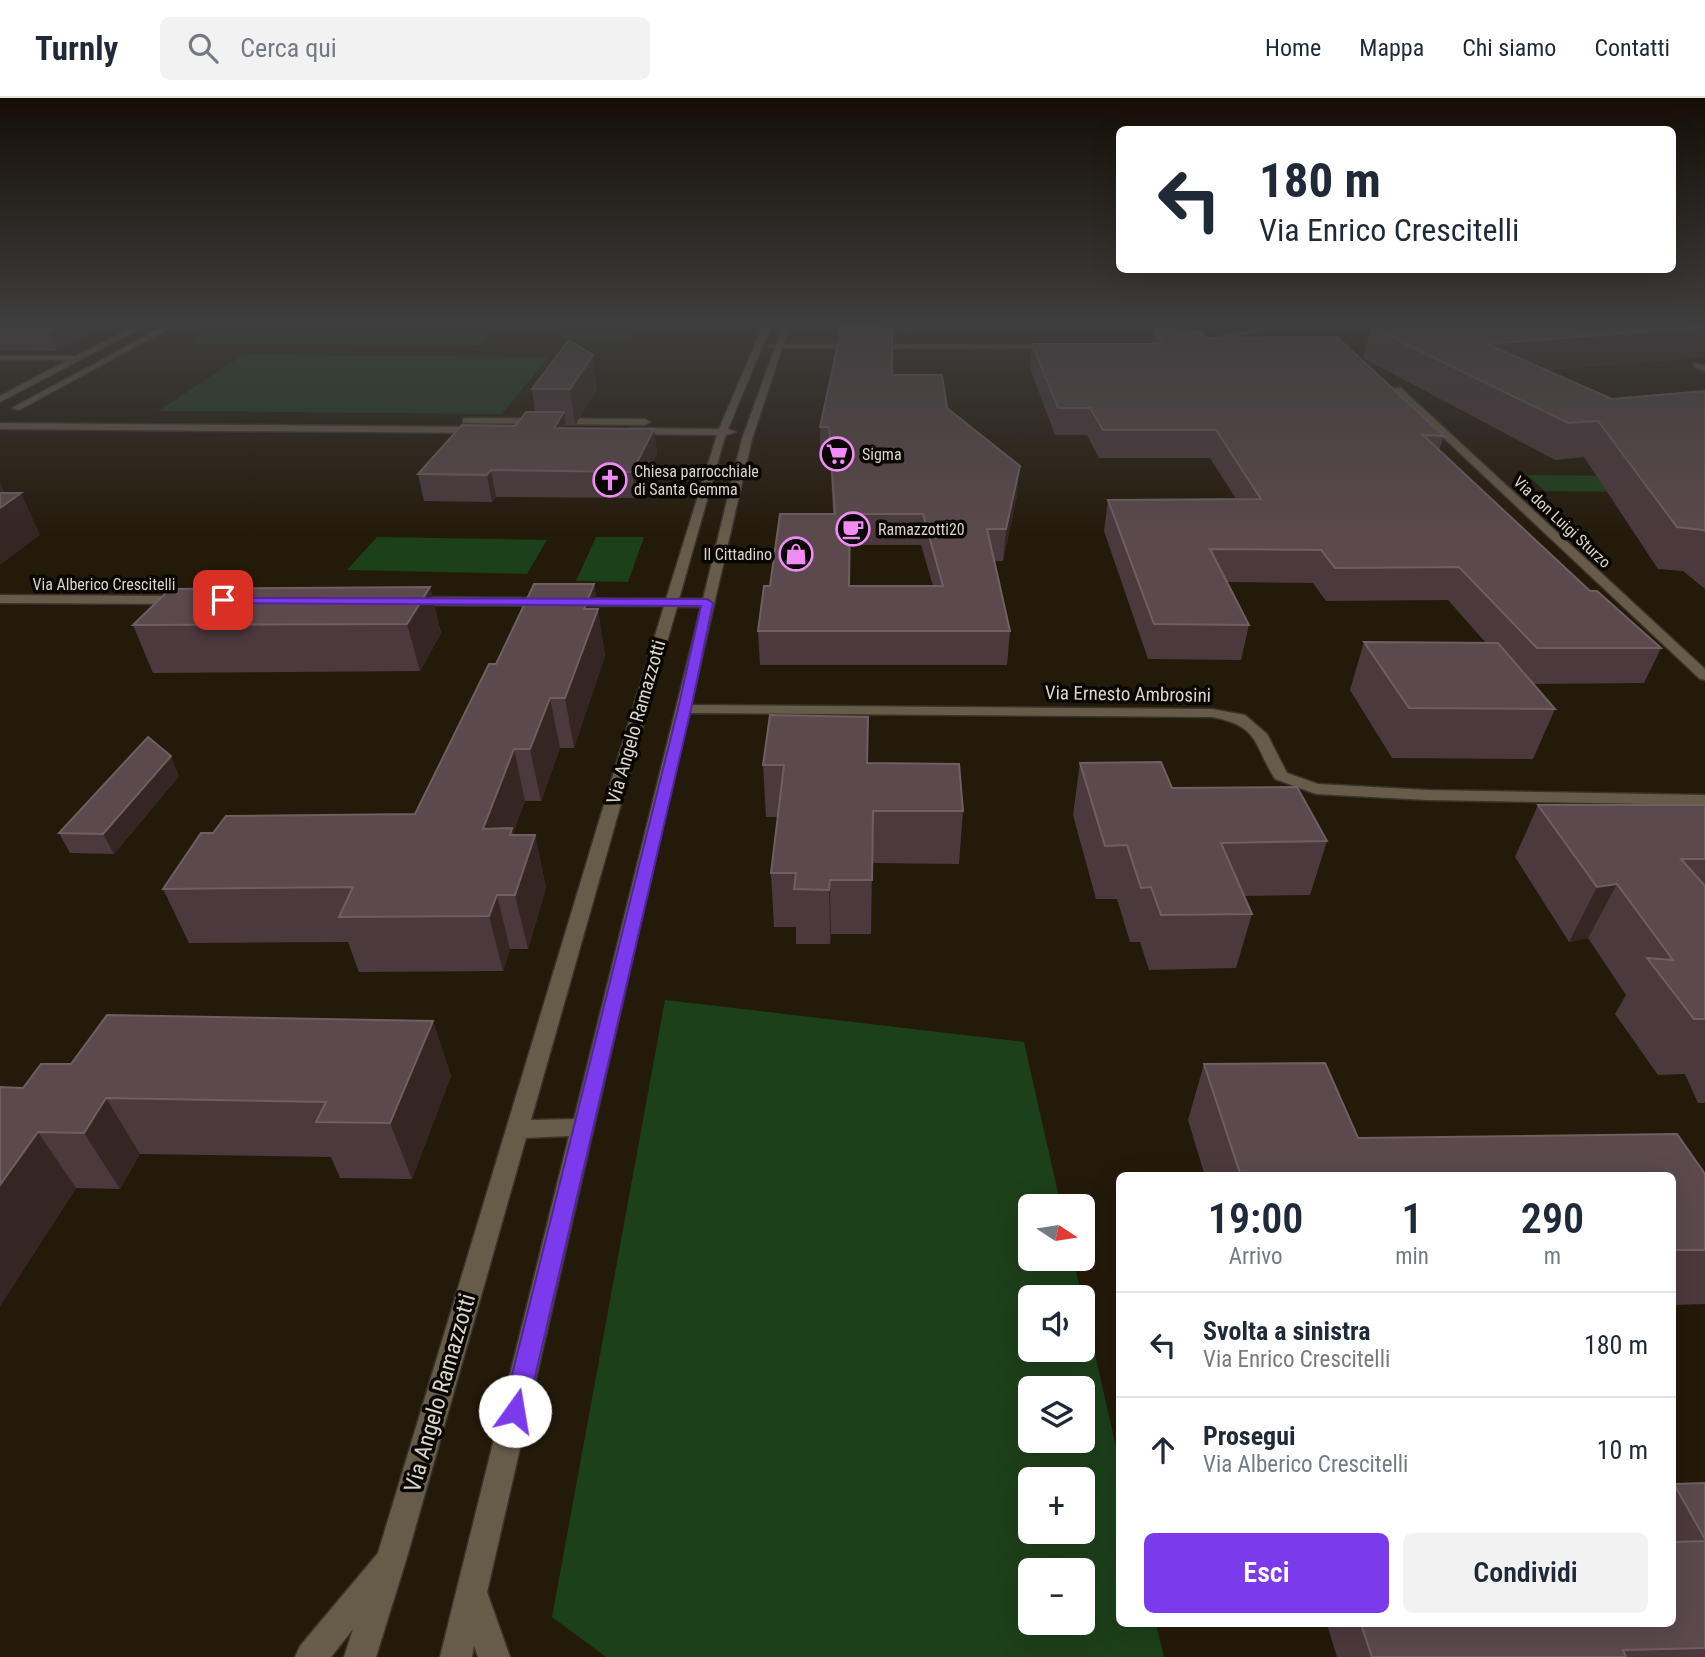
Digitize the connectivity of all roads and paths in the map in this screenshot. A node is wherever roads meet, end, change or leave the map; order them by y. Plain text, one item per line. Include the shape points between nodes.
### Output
1 (49, 394) edge
2 (743, 394) edge
3 (759, 394) edge
4 (1402, 394) edge
5 (0, 406) edge
6 (15, 413) junction
7 (0, 425) edge
8 (724, 427) junction
9 (752, 427) junction
10 (0, 599) edge
11 (196, 600) edge
12 (391, 601) edge
13 (671, 603) junction
14 (707, 603) junction
15 (1705, 676) edge
16 (685, 709) junction
17 (1705, 800) edge
18 (584, 1127) junction
19 (517, 1129) junction
20 (392, 1557) junction
21 (471, 1591) junction
22 (311, 1657) edge
23 (360, 1657) edge
24 (456, 1657) edge
25 (494, 1657) edge

1 - 6 street
2 - 8 street, Via Angelo Ramazzotti
3 - 9 street, Via Angelo Ramazzotti
4 - 15 street, Via don Luigi Sturzo
5 - 6 street
6 - 7 street
6 - 8 street
7 - 8 street
8 - 9 street
8 - 13 street, Via Angelo Ramazzotti
9 - 14 street, Via Angelo Ramazzotti
10 - 11 street, Via Alberico Crescitelli
12 - 13 street
13 - 14 street
13 - 19 street, Via Angelo Ramazzotti
14 - 16 street, Via Angelo Ramazzotti
16 - 17 street, Via Ernesto Ambrosini via 1212,713 1240,718 1262,737 1281,776 1317,789
16 - 18 street, Via Angelo Ramazzotti
18 - 19 street
18 - 21 street, Via Angelo Ramazzotti
19 - 20 street, Via Angelo Ramazzotti
20 - 22 street
20 - 23 street, Via Angelo Ramazzotti
21 - 24 street, Via Angelo Ramazzotti
21 - 25 street

